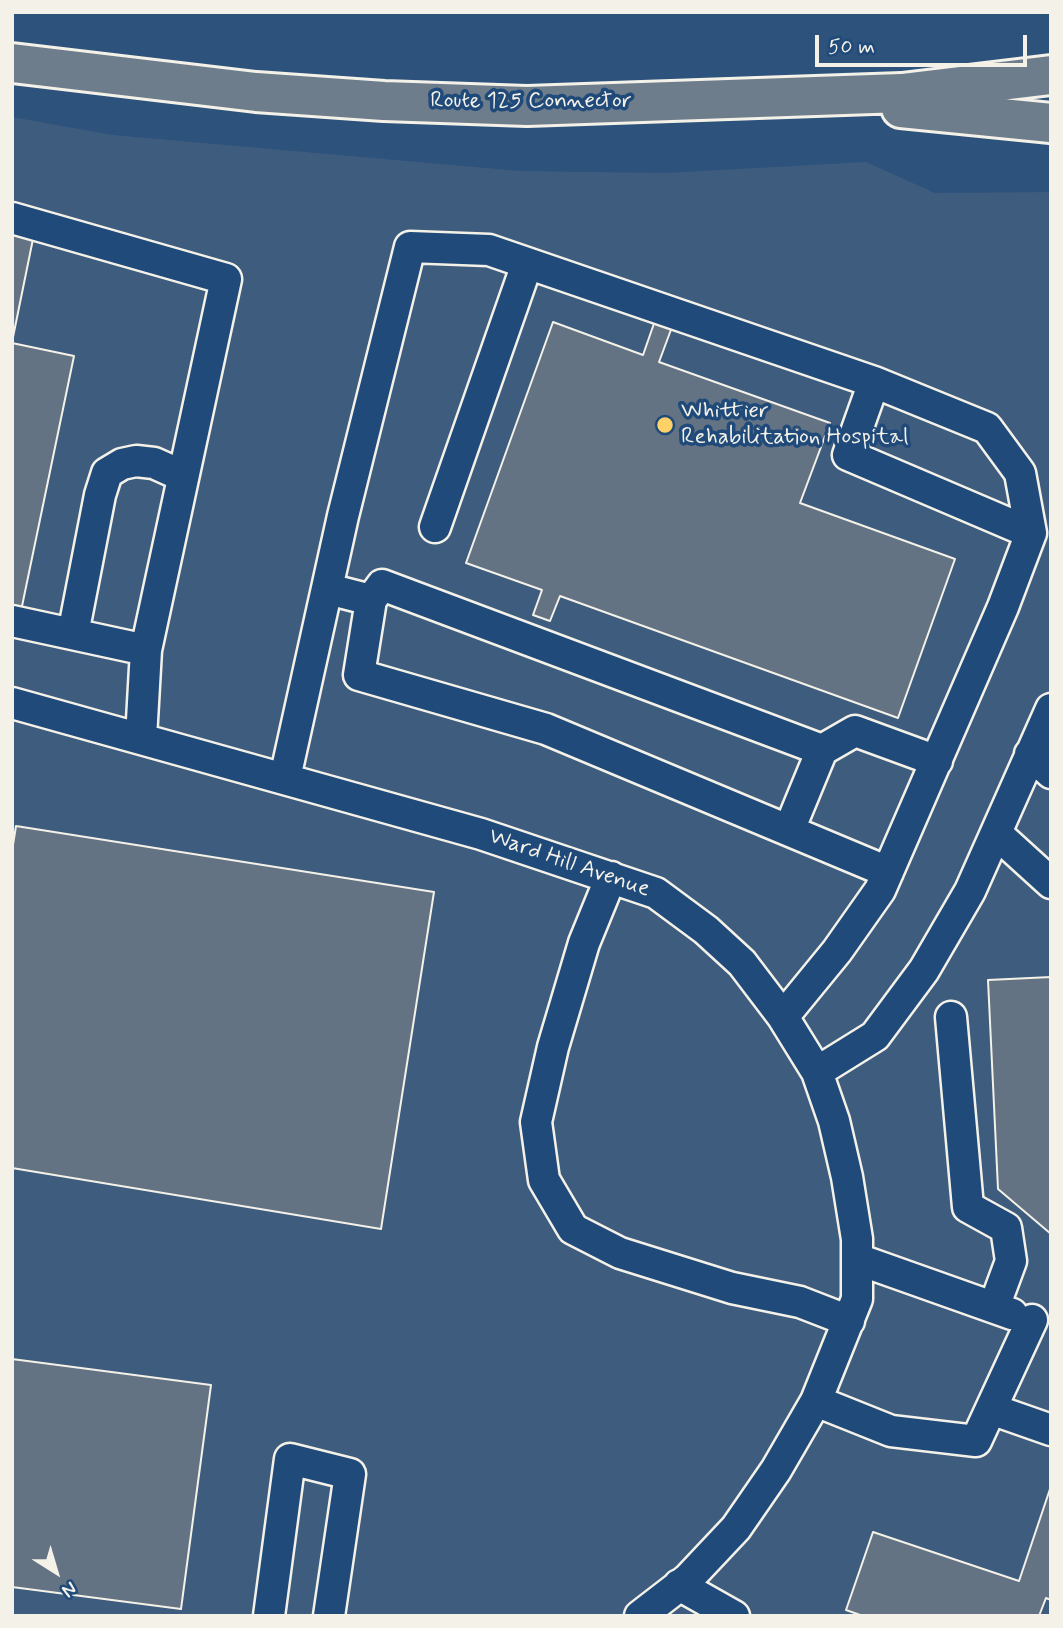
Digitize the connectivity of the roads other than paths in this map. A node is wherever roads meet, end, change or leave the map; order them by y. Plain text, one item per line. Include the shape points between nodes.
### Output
1 (12, 63) edge
2 (1051, 75) edge
3 (791, 95) junction
4 (1051, 123) edge
5 (12, 218) edge
6 (527, 264) junction
7 (874, 382) junction
8 (183, 476) junction
9 (435, 527) dead end
10 (1031, 533) junction
11 (328, 589) junction
12 (371, 600) junction
13 (12, 621) edge
14 (73, 634) junction
15 (146, 650) junction
16 (12, 703) edge
17 (1051, 709) edge
18 (141, 738) junction
19 (822, 750) junction
20 (937, 761) junction
21 (1040, 763) edge
22 (285, 778) junction
23 (789, 830) junction
24 (996, 833) junction
25 (888, 872) junction
26 (611, 877) junction
27 (1051, 883) edge
28 (783, 1017) junction
29 (951, 1017) dead end
30 (817, 1072) junction
31 (857, 1259) junction
32 (994, 1307) junction
33 (849, 1321) junction
34 (1041, 1324) edge
35 (816, 1401) junction
36 (991, 1409) junction
37 (1051, 1430) edge
38 (679, 1585) junction
39 (270, 1616) edge
40 (329, 1616) edge
41 (640, 1616) edge
42 (734, 1616) edge

1 - 3 highway, Route 125 Connector via 256,92 384,101 527,106
2 - 3 highway, Route 125 Connector via 902,93
3 - 4 highway
5 - 8 street via 226,279
6 - 7 street
6 - 9 street
6 - 11 street via 489,250 410,247
7 - 10 street via 987,428 1020,472
7 - 10 street via 848,455
8 - 14 street via 154,463 136,461 107,473
8 - 15 street
10 - 20 street
11 - 12 street
11 - 22 street
12 - 19 street via 382,585
12 - 23 street via 359,675 547,729
13 - 14 street
14 - 15 street
15 - 18 street
16 - 18 street, Ward Hill Avenue
17 - 21 street
18 - 22 street, Ward Hill Avenue
19 - 20 street via 855,731
19 - 23 street
20 - 25 street
21 - 24 street
22 - 26 street, Ward Hill Avenue
23 - 25 street
24 - 27 street
24 - 30 street via 938,948 875,1036
25 - 28 street via 836,951
26 - 28 street, Ward Hill Avenue via 656,893 706,930 742,963
26 - 33 street via 584,943 536,1122 544,1180 573,1229 620,1253 732,1288 800,1302
28 - 30 street, Ward Hill Avenue
29 - 32 street via 968,1207 1006,1228 1011,1261
30 - 31 street, Ward Hill Avenue via 835,1122 847,1177
31 - 32 street
31 - 33 street, Ward Hill Avenue via 857,1299
32 - 34 street
33 - 35 street, Ward Hill Avenue
34 - 36 street
35 - 36 street via 891,1432 976,1441
35 - 38 street, Ward Hill Avenue via 736,1528
36 - 37 street
38 - 41 street, Ward Hill Avenue
38 - 42 street
39 - 40 street via 290,1459 350,1474

